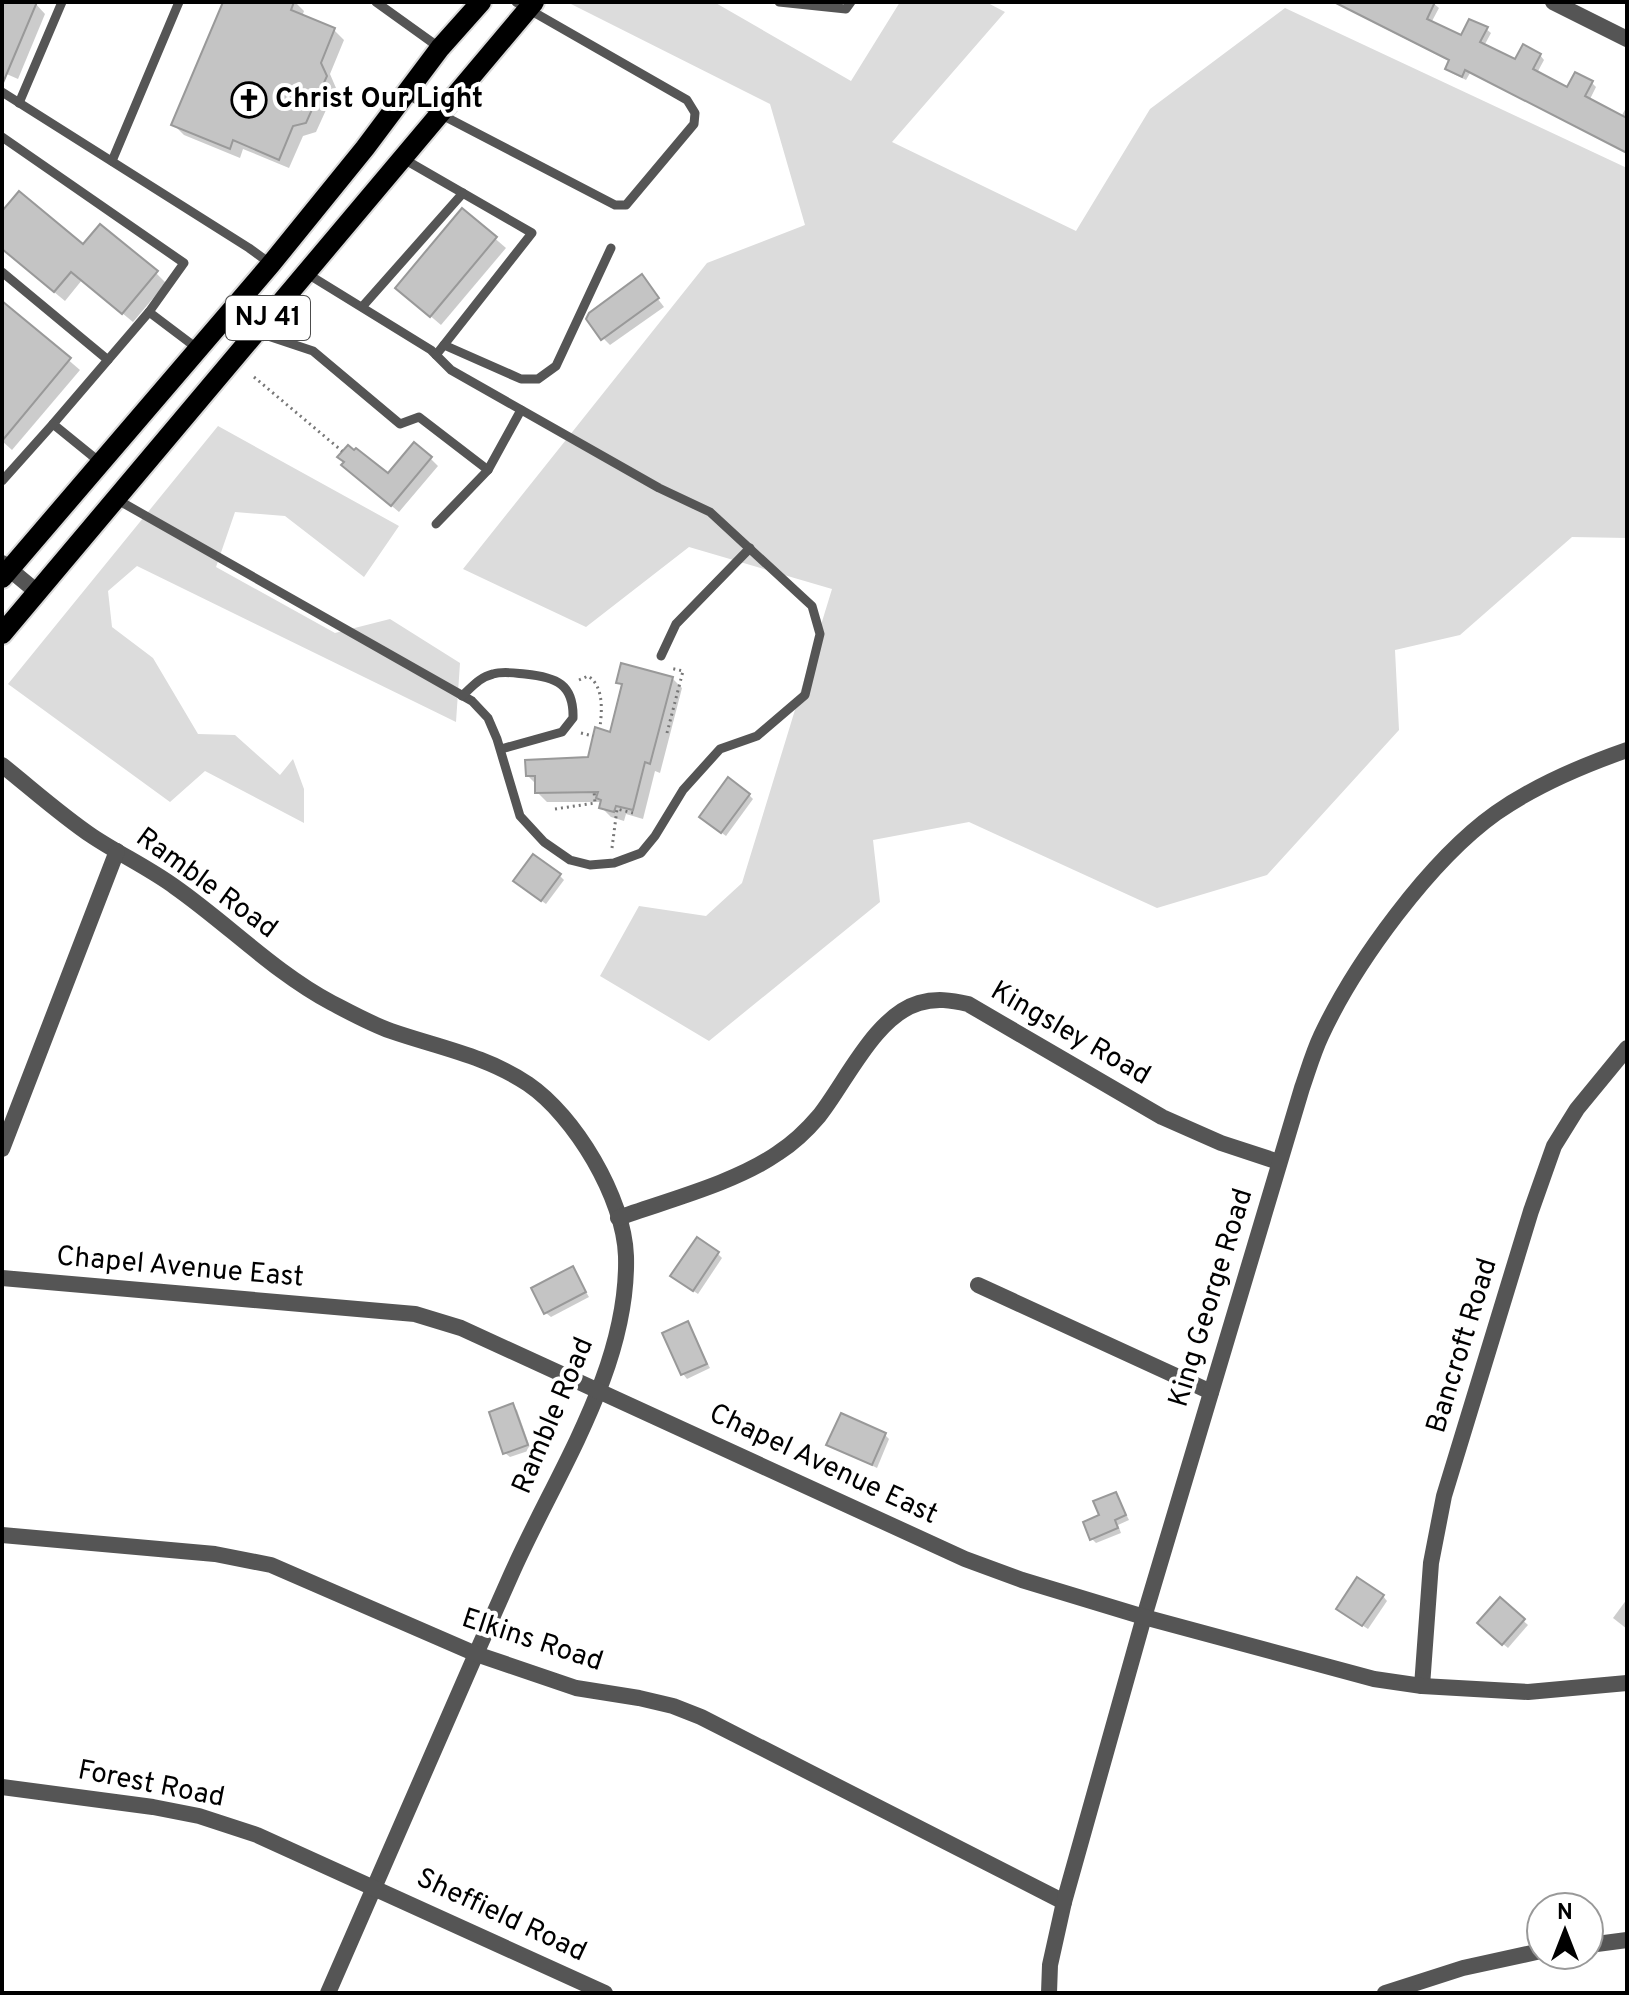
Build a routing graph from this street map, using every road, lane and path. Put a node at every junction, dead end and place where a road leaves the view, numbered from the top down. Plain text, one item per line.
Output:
1 (62, 2) edge
2 (179, 2) edge
3 (376, 2) edge
4 (481, 2) edge
5 (779, 2) edge
6 (851, 2) edge
7 (1553, 2) edge
8 (526, 5) edge
9 (1627, 39) edge
10 (440, 48) junction
11 (2, 92) edge
12 (406, 94) junction
13 (19, 103) junction
14 (440, 114) junction
15 (2, 137) edge
16 (402, 158) junction
17 (112, 161) junction
18 (463, 193) junction
19 (611, 248) dead end
20 (271, 264) junction
21 (2, 272) edge
22 (306, 273) junction
23 (362, 307) junction
24 (149, 312) junction
25 (256, 332) junction
26 (444, 345) junction
27 (198, 349) junction
28 (436, 355) junction
29 (108, 360) junction
30 (254, 377) dead end
31 (521, 410) junction
32 (53, 424) junction
33 (342, 451) dead end
34 (101, 463) junction
35 (488, 470) junction
36 (2, 481) edge
37 (116, 499) junction
38 (436, 524) dead end
39 (750, 548) junction
40 (4, 570) edge
41 (37, 592) junction
42 (2, 634) edge
43 (660, 660) joint
44 (579, 680) dead end
45 (462, 696) junction
46 (600, 727) dead end
47 (581, 733) dead end
48 (667, 733) dead end
49 (593, 736) dead end
50 (501, 749) junction
51 (1627, 750) edge
52 (2, 765) edge
53 (594, 791) dead end
54 (555, 809) dead end
55 (633, 813) dead end
56 (117, 851) junction
57 (610, 864) junction
58 (1627, 1048) edge
59 (2, 1149) edge
60 (1279, 1162) junction
61 (618, 1218) junction
62 (2, 1278) edge
63 (978, 1285) dead end
64 (599, 1392) junction
65 (1211, 1392) junction
66 (2, 1535) edge
67 (1144, 1617) junction
68 (476, 1654) junction
69 (1627, 1683) edge
70 (1422, 1686) junction
71 (2, 1787) edge
72 (374, 1887) junction
73 (1064, 1902) junction
74 (1627, 1940) edge
75 (1605, 1943) edge
76 (1525, 1954) edge
77 (328, 1993) edge
78 (605, 1993) edge
79 (1049, 1993) edge
80 (1385, 1993) edge

1 - 13 lane
2 - 17 lane
3 - 10 lane
4 - 10 main road, NJ 41
5 - 6 lane
7 - 9 street
8 - 14 main road, NJ 41
8 - 14 lane
10 - 12 main road, NJ 41
11 - 13 lane
12 - 14 lane
12 - 20 main road, NJ 41
13 - 17 lane
14 - 16 main road, NJ 41
15 - 24 lane
16 - 18 lane
16 - 22 main road, NJ 41
17 - 20 lane
18 - 23 lane
18 - 26 lane
19 - 26 lane
20 - 27 main road, NJ 41
21 - 29 lane
22 - 23 lane
22 - 25 main road, NJ 41
23 - 28 lane
24 - 27 lane
24 - 29 lane
25 - 35 lane
25 - 37 main road, NJ 41
26 - 28 lane
27 - 34 main road, NJ 41
28 - 31 lane
29 - 32 lane
30 - 33 path
31 - 35 lane
31 - 39 lane
32 - 34 lane
32 - 36 lane
34 - 40 main road, NJ 41
35 - 38 lane
37 - 41 main road, NJ 41
37 - 45 lane
39 - 43 lane
39 - 57 lane
40 - 41 street
41 - 42 main road, NJ 41
43 - 48 path
44 - 46 path
45 - 50 lane
45 - 50 lane
47 - 49 path
50 - 57 lane
51 - 60 street, King George Road
52 - 56 street, Ramble Road
53 - 54 path
55 - 57 path
56 - 59 street
56 - 61 street, Ramble Road
58 - 70 street, Bancroft Road
60 - 61 street, Kingsley Road
60 - 65 street, King George Road
61 - 64 street, Ramble Road
62 - 64 street, Chapel Avenue East
63 - 65 street
64 - 67 street, Chapel Avenue East
64 - 68 street, Ramble Road
65 - 67 street, King George Road
66 - 68 street, Elkins Road
67 - 70 street, Chapel Avenue East
67 - 73 street, King George Road
68 - 72 street, Ramble Road
68 - 73 street, Elkins Road
69 - 70 street, Chapel Avenue East
71 - 72 street, Forest Road
72 - 77 street, Ramble Road
72 - 78 street, Sheffield Road
73 - 79 street, King George Road
74 - 75 street
76 - 80 street

